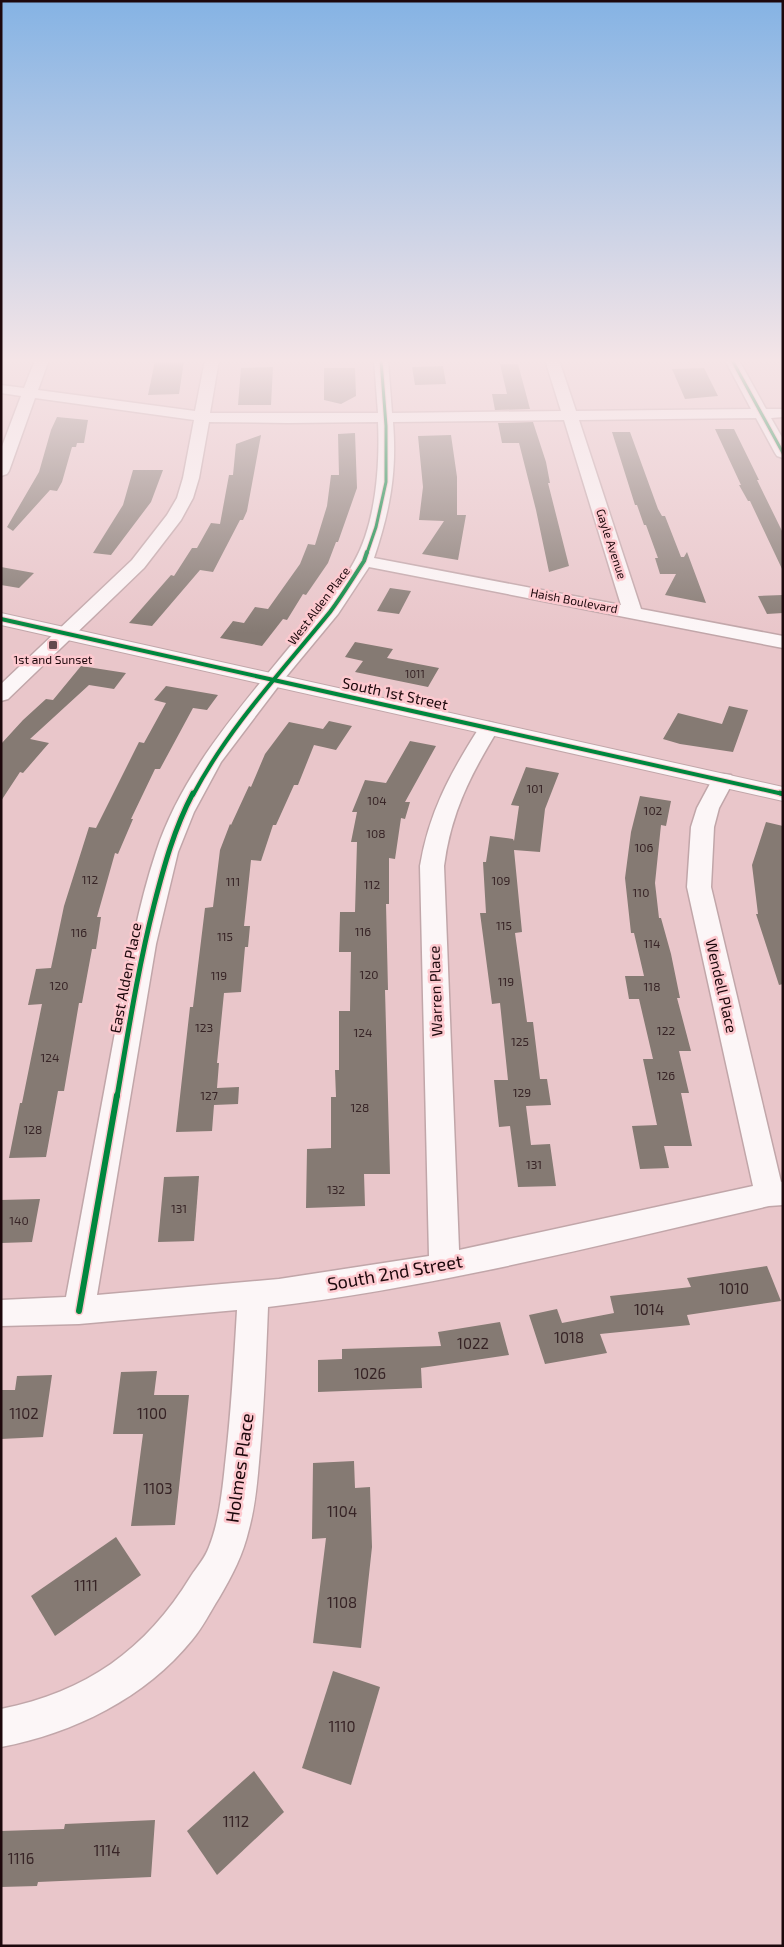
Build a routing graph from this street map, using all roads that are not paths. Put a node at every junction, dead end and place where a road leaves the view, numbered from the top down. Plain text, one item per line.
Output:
1 (9, 451) edge
2 (196, 451) edge
3 (386, 451) edge
4 (581, 451) edge
5 (1, 471) edge
6 (364, 561) junction
7 (633, 613) junction
8 (1, 619) edge
9 (65, 634) junction
10 (783, 642) edge
11 (273, 680) junction
12 (1, 695) edge
13 (489, 728) junction
14 (723, 780) junction
15 (783, 794) edge
16 (776, 1193) edge
17 (444, 1266) junction
18 (252, 1297) junction
19 (79, 1310) junction
20 (1, 1313) edge
21 (1, 1728) edge

1 - 5 street
2 - 9 street
3 - 6 street, West Alden Place
4 - 7 street, Gayle Avenue
6 - 7 street, Haish Boulevard
6 - 11 street, West Alden Place
7 - 10 street, Haish Boulevard
8 - 9 street, South 1st Street
9 - 11 street, South 1st Street
9 - 12 street
11 - 13 street, South 1st Street
11 - 19 street, East Alden Place
13 - 14 street, South 1st Street
13 - 17 street, Warren Place
14 - 15 street, South 1st Street
14 - 16 street, Wendell Place
16 - 17 street, South 2nd Street
17 - 18 street, South 2nd Street
18 - 19 street, South 2nd Street
18 - 21 street, Holmes Place
19 - 20 street, South 2nd Street

